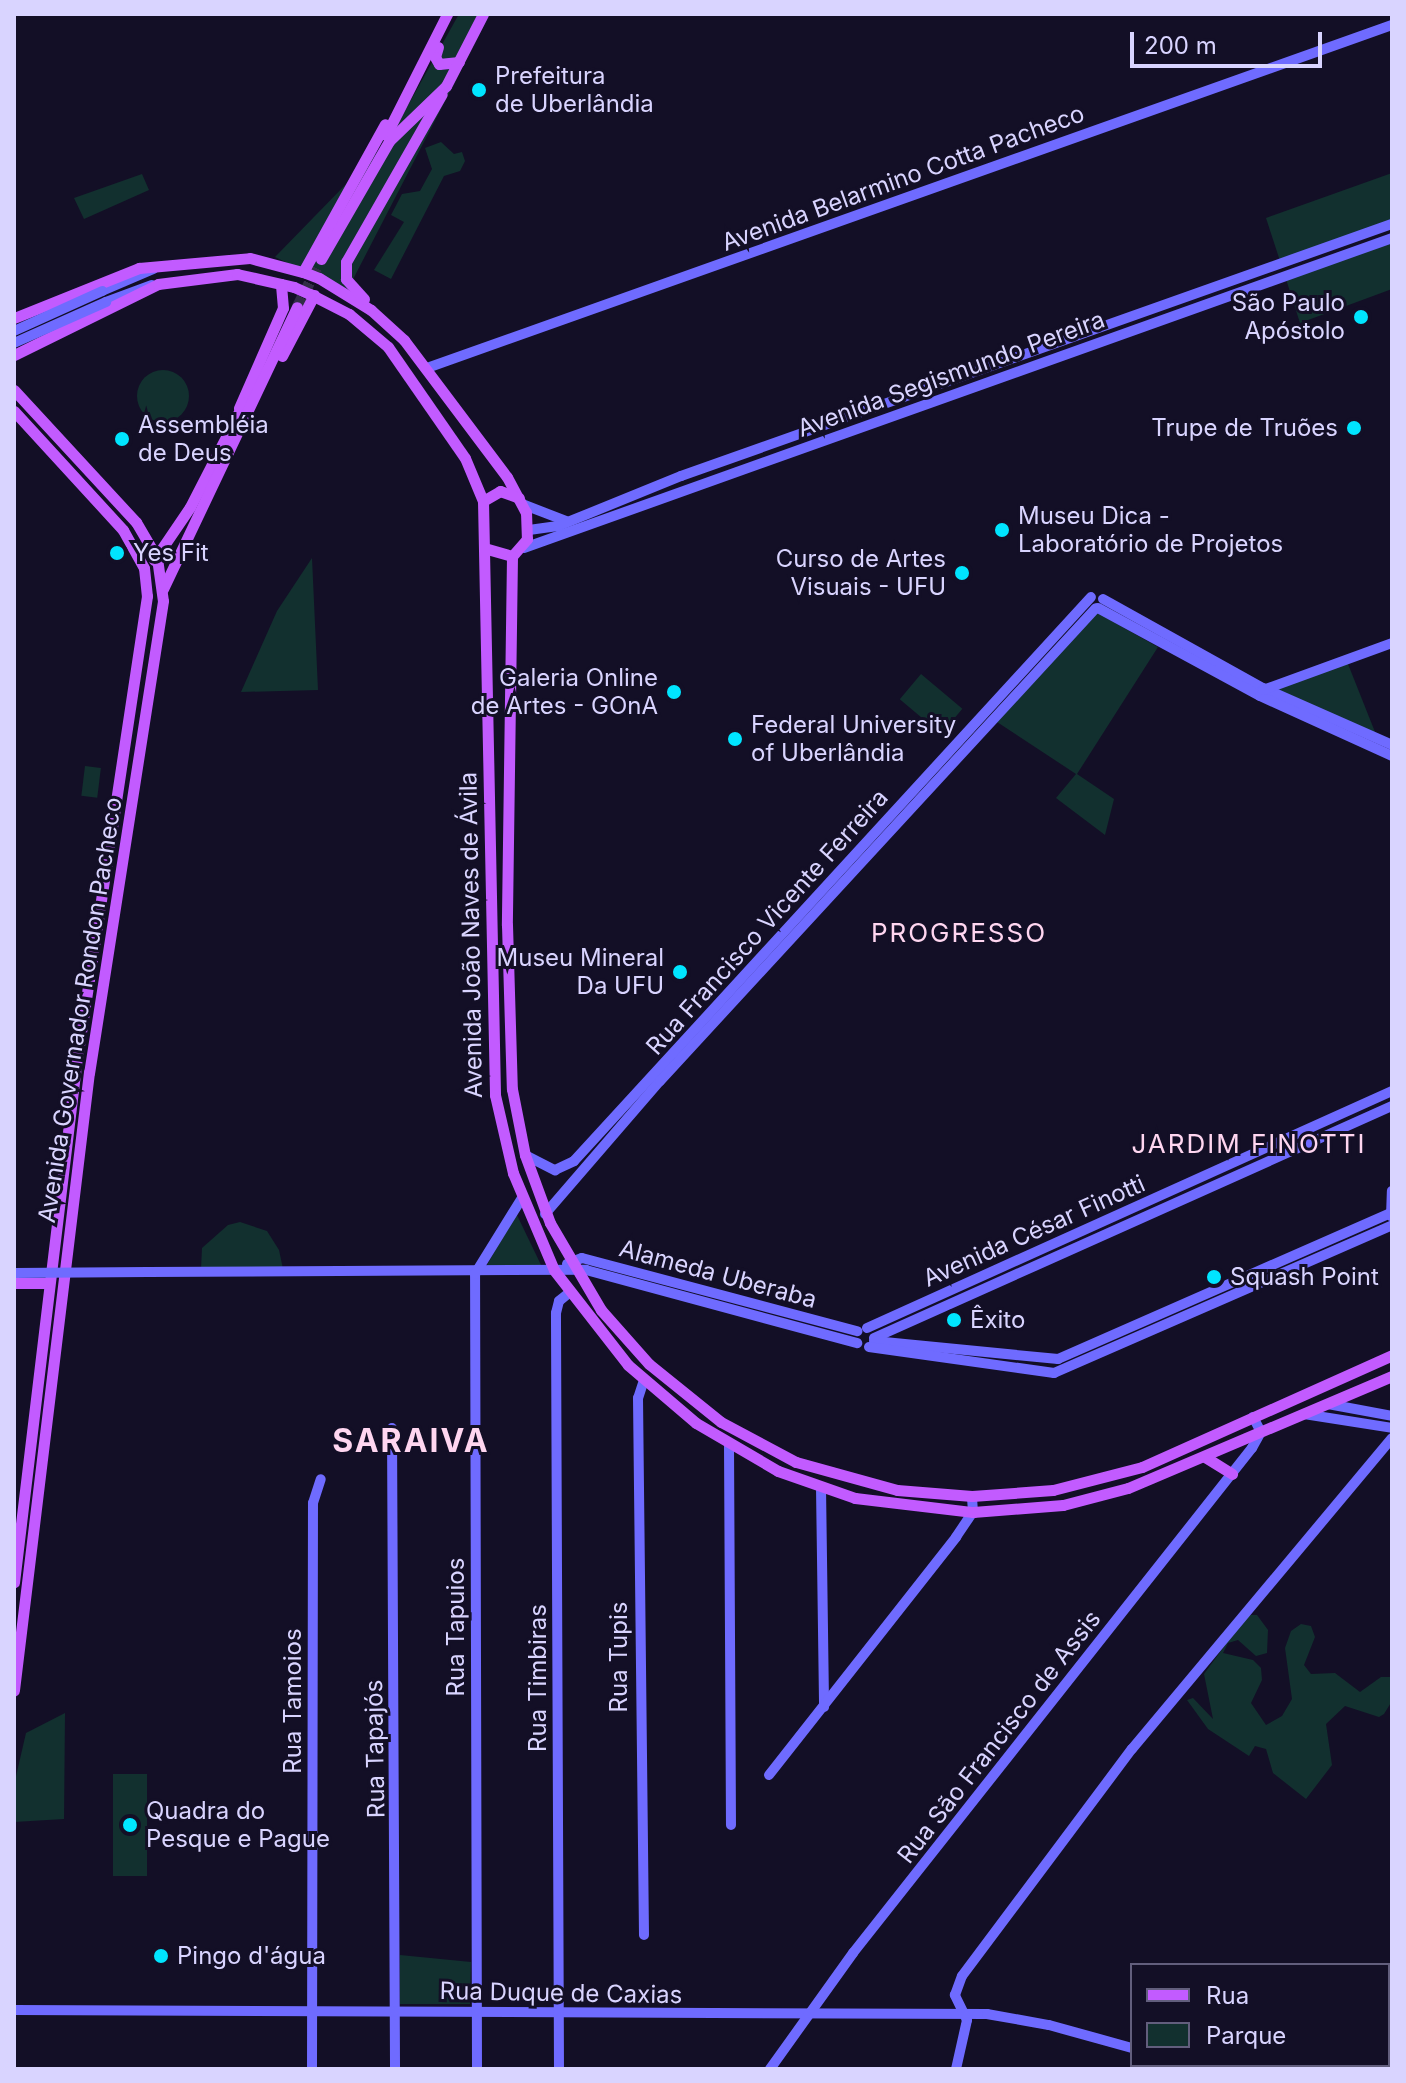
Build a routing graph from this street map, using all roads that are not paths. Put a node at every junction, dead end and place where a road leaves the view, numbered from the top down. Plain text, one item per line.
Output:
1 (447, 14) edge
2 (455, 14) edge
3 (483, 14) edge
4 (1392, 25) edge
5 (459, 62) junction
6 (424, 63) junction
7 (446, 86) junction
8 (1392, 224) edge
9 (1392, 238) edge
10 (155, 268) junction
11 (304, 272) junction
12 (158, 284) junction
13 (281, 284) junction
14 (312, 295) junction
15 (104, 296) junction
16 (295, 306) tunnel mouth
17 (371, 310) junction
18 (18, 317) edge
19 (14, 331) edge
20 (14, 343) edge
21 (36, 343) junction
22 (1035, 349) junction
23 (14, 355) edge
24 (1039, 363) junction
25 (427, 368) junction
26 (407, 372) junction
27 (14, 390) edge
28 (14, 411) edge
29 (235, 429) junction
30 (483, 501) junction
31 (521, 501) junction
32 (566, 521) junction
33 (529, 530) junction
34 (524, 548) junction
35 (488, 549) junction
36 (512, 556) junction
37 (157, 558) junction
38 (144, 568) junction
39 (163, 589) junction
40 (1097, 603) junction
41 (1392, 643) edge
42 (1262, 692) junction
43 (1392, 745) edge
44 (1392, 756) edge
45 (490, 909) junction
46 (508, 914) junction
47 (1392, 1091) edge
48 (1392, 1106) edge
49 (629, 1110) junction
50 (525, 1155) junction
51 (1392, 1191) edge
52 (522, 1198) junction
53 (545, 1214) junction
54 (1391, 1215) edge
55 (1392, 1225) edge
56 (572, 1266) junction
57 (555, 1272) junction
58 (14, 1273) edge
59 (475, 1274) junction
60 (14, 1283) edge
61 (49, 1283) junction
62 (569, 1293) junction
63 (868, 1337) junction
64 (1392, 1355) edge
65 (1392, 1376) edge
66 (644, 1380) junction
67 (1328, 1404) junction
68 (1304, 1414) junction
69 (1392, 1416) edge
70 (1253, 1417) junction
71 (392, 1428) dead end
72 (1392, 1428) edge
73 (1261, 1432) junction
74 (1392, 1438) edge
75 (729, 1445) junction
76 (1205, 1457) junction
77 (1232, 1474) junction
78 (321, 1479) dead end
79 (821, 1487) junction
80 (972, 1496) junction
81 (973, 1512) junction
82 (14, 1582) edge
83 (14, 1690) edge
84 (824, 1707) junction
85 (769, 1775) dead end
86 (731, 1825) dead end
87 (644, 1935) dead end
88 (14, 2010) edge
89 (395, 2010) junction
90 (312, 2011) junction
91 (477, 2014) junction
92 (559, 2014) junction
93 (807, 2014) junction
94 (967, 2016) junction
95 (1130, 2047) edge
96 (312, 2069) edge
97 (395, 2069) edge
98 (477, 2069) edge
99 (559, 2069) edge
100 (770, 2069) edge
101 (956, 2069) edge

1 - 6 main road
2 - 5 main road
3 - 5 main road
4 - 25 street, Avenida Belarmino Cotta Pacheco
5 - 7 main road
6 - 7 main road
6 - 11 main road
7 - 17 main road
8 - 22 street, Avenida Segismundo Pereira
9 - 24 street, Avenida Segismundo Pereira
10 - 11 main road
10 - 15 street
10 - 18 main road
11 - 17 main road, bridge
12 - 13 main road
12 - 15 street
12 - 21 main road
13 - 14 main road, bridge
13 - 29 main road
14 - 26 main road
14 - 29 main road
15 - 19 street, bridge
15 - 20 street, bridge
16 - 29 main road
17 - 25 main road
18 - 21 main road
21 - 23 main road
22 - 24 street
22 - 32 street, Avenida Segismundo Pereira
24 - 34 street, Avenida Segismundo Pereira
25 - 26 main road
25 - 31 main road
26 - 30 main road
27 - 37 main road, Avenida Governador Rondon Pacheco
28 - 38 main road
29 - 37 main road
29 - 39 main road
30 - 31 main road
30 - 35 main road
31 - 32 street
31 - 33 main road
32 - 33 street, Avenida Segismundo Pereira
33 - 34 main road
34 - 36 main road
35 - 36 main road
35 - 45 main road, Avenida João Naves de Ávila
36 - 46 main road, Avenida João Naves de Ávila
37 - 38 main road
37 - 39 main road, Avenida Governador Rondon Pacheco
38 - 61 main road, Avenida Governador Rondon Pacheco
39 - 83 main road, Avenida Governador Rondon Pacheco
40 - 42 street
40 - 49 street, Rua Francisco Vicente Ferreira
40 - 49 street, Rua Francisco Vicente Ferreira
41 - 42 street
42 - 43 street
42 - 44 street
45 - 46 main road
45 - 52 main road, Avenida João Naves de Ávila
46 - 50 main road, Avenida João Naves de Ávila
47 - 63 street, Avenida César Finotti
48 - 63 street, Avenida César Finotti
49 - 50 street, Rua Francisco Vicente Ferreira
49 - 53 street, Rua Francisco Vicente Ferreira
50 - 53 main road, Avenida João Naves de Ávila
51 - 54 street
52 - 57 main road, Avenida João Naves de Ávila
52 - 59 street
53 - 56 main road, Avenida João Naves de Ávila
54 - 63 street, Alameda Uberaba
55 - 63 street, Alameda Uberaba
56 - 57 street
56 - 63 street, Alameda Uberaba
56 - 63 street, Alameda Uberaba
56 - 80 main road, Avenida João Naves de Ávila
57 - 59 street
57 - 62 main road, Avenida João Naves de Ávila
58 - 59 street, bridge
59 - 91 street, Rua Tapuios
60 - 61 main road
61 - 82 main road, Avenida Governador Rondon Pacheco
62 - 66 main road, Avenida João Naves de Ávila
62 - 92 street, Rua Timbiras
64 - 70 main road, Avenida João Naves de Ávila
65 - 67 main road, Avenida João Naves de Ávila
66 - 75 main road, Avenida João Naves de Ávila
66 - 87 street, Rua Tupis
67 - 68 main road, Avenida João Naves de Ávila
67 - 69 street
68 - 72 street
68 - 73 main road, Avenida João Naves de Ávila
70 - 73 street
70 - 80 main road, Avenida João Naves de Ávila
71 - 89 street, Rua Tapajós
73 - 76 main road, Avenida João Naves de Ávila
73 - 77 street, Rua São Francisco de Assis
74 - 94 street
75 - 79 main road, Avenida João Naves de Ávila
75 - 86 street
76 - 77 main road
76 - 81 main road, Avenida João Naves de Ávila
77 - 93 street, Rua São Francisco de Assis
78 - 90 street, Rua Tamoios
79 - 81 main road, Avenida João Naves de Ávila
79 - 84 street
80 - 81 street
81 - 84 street
84 - 85 street
88 - 90 street, Rua Duque de Caxias
89 - 90 street, Rua Duque de Caxias
89 - 91 street, Rua Duque de Caxias
89 - 97 street, Rua Tapajós
90 - 96 street, Rua Tamoios
91 - 92 street, Rua Duque de Caxias
91 - 98 street, Rua Tapuios
92 - 93 street, Rua Duque de Caxias
92 - 99 street, Rua Timbiras
93 - 94 street, Rua Duque de Caxias
93 - 100 street, Rua São Francisco de Assis
94 - 95 street, Rua Duque de Caxias
94 - 101 street

